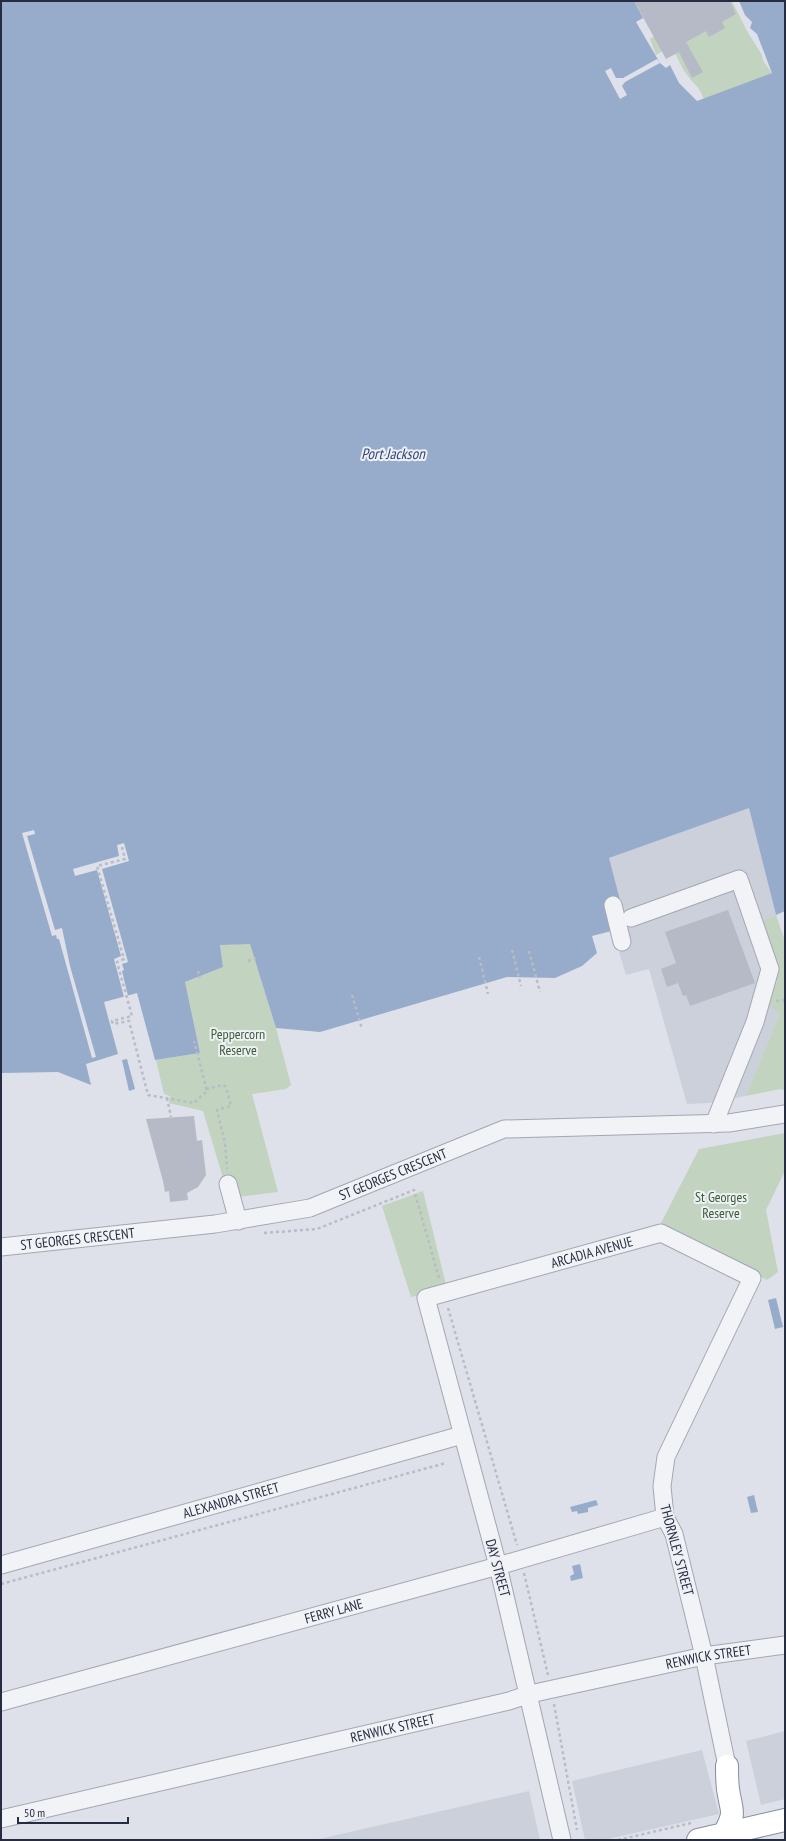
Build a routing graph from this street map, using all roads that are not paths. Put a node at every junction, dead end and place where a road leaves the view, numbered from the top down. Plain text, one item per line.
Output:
1 (613, 905) dead end
2 (631, 918) dead end
3 (622, 942) dead end
4 (785, 1114) edge
5 (714, 1124) junction
6 (228, 1184) road end
7 (238, 1221) junction
8 (1, 1247) edge
9 (752, 1278) joint
10 (426, 1298) joint
11 (462, 1435) junction
12 (665, 1517) junction
13 (1, 1564) edge
14 (498, 1566) junction
15 (785, 1644) edge
16 (704, 1656) junction
17 (530, 1694) junction
18 (1, 1702) edge
19 (727, 1766) joint
20 (1, 1818) edge
21 (785, 1820) edge
22 (695, 1831) edge
23 (724, 1834) junction
24 (562, 1840) edge

1 - 3 street
2 - 5 street
4 - 5 street, ST GEORGES CRESCENT
5 - 7 street, ST GEORGES CRESCENT
6 - 7 street
7 - 8 street, ST GEORGES CRESCENT
9 - 10 street, ARCADIA AVENUE
9 - 12 street, THORNLEY STREET
10 - 11 street, DAY STREET
11 - 13 street, ALEXANDRA STREET
11 - 14 street, DAY STREET
12 - 14 street, FERRY LANE
12 - 16 street, THORNLEY STREET
14 - 17 street, DAY STREET
14 - 18 street, FERRY LANE
15 - 16 street, RENWICK STREET
16 - 17 street, RENWICK STREET
16 - 19 street, THORNLEY STREET
17 - 20 street, RENWICK STREET
17 - 24 street, DAY STREET
19 - 23 highway
21 - 23 highway
22 - 23 highway

